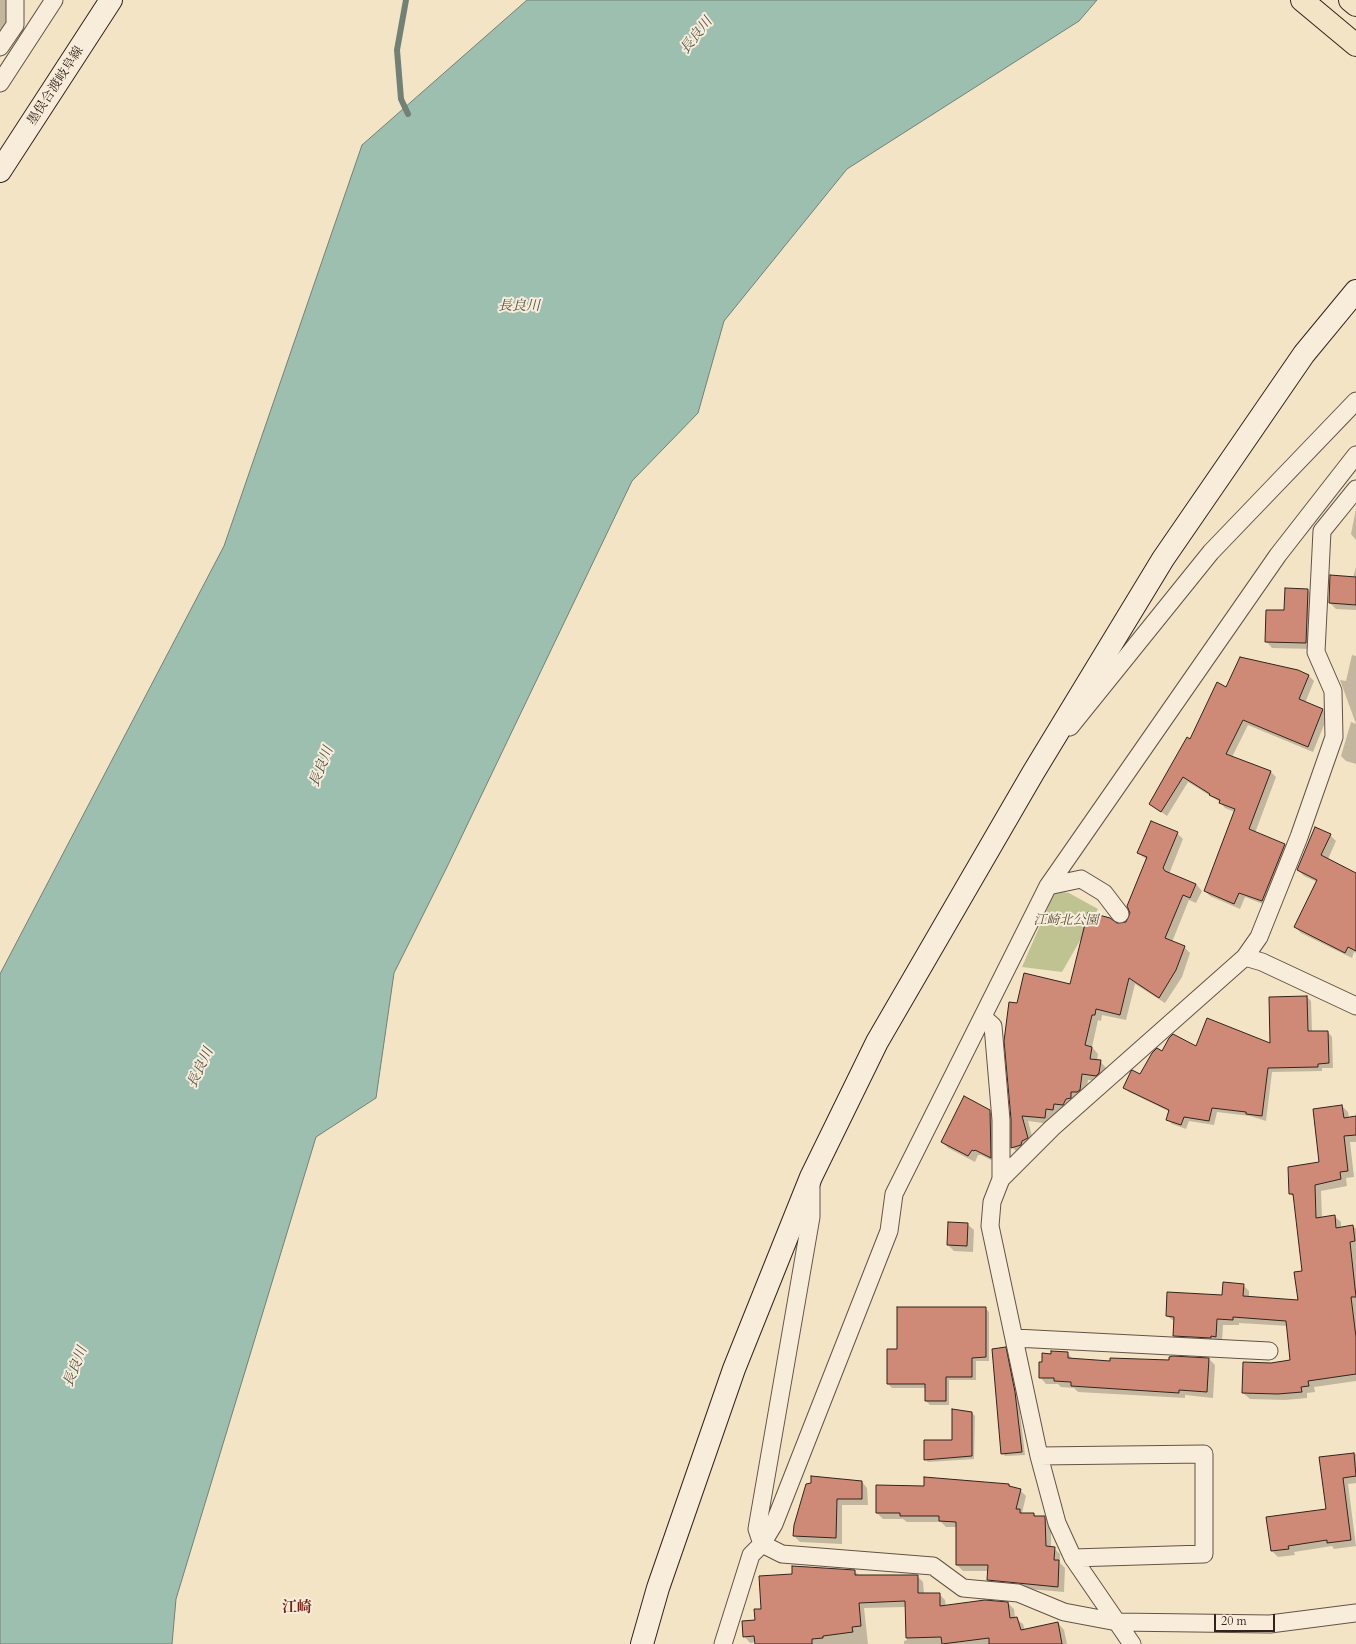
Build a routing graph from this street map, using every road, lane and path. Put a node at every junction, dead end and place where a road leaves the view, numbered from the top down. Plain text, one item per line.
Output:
1 (15, 0) edge
2 (54, 0) edge
3 (111, 0) edge
4 (1302, 0) edge
5 (1350, 0) edge
6 (1356, 5) edge
7 (1356, 45) edge
8 (0, 47) edge
9 (0, 83) edge
10 (0, 171) edge
11 (1356, 291) edge
12 (1356, 402) edge
13 (1356, 455) edge
14 (1356, 489) edge
15 (1033, 773) junction
16 (1048, 886) junction
17 (1120, 914) dead end
18 (1245, 957) junction
19 (1356, 1006) edge
20 (983, 1017) junction
21 (811, 1177) junction
22 (1001, 1179) junction
23 (1015, 1338) junction
24 (1269, 1352) dead end
25 (1039, 1456) junction
26 (762, 1544) junction
27 (1073, 1558) junction
28 (1356, 1613) edge
29 (1117, 1622) junction
30 (642, 1644) edge
31 (723, 1644) edge
32 (1132, 1644) edge

1 - 8 street
2 - 9 street
3 - 10 street, 墨俣合渡岐阜線
4 - 7 main road
5 - 6 main road
11 - 15 street
12 - 15 street
13 - 16 street
14 - 18 street
15 - 21 street
16 - 17 street
16 - 20 street
18 - 19 street
18 - 22 street
20 - 22 street
20 - 26 street
21 - 26 street
21 - 30 street
22 - 23 street
23 - 24 street
23 - 25 street
25 - 27 street
25 - 27 street
26 - 29 street
26 - 31 street
27 - 29 street
28 - 29 street
29 - 32 street

